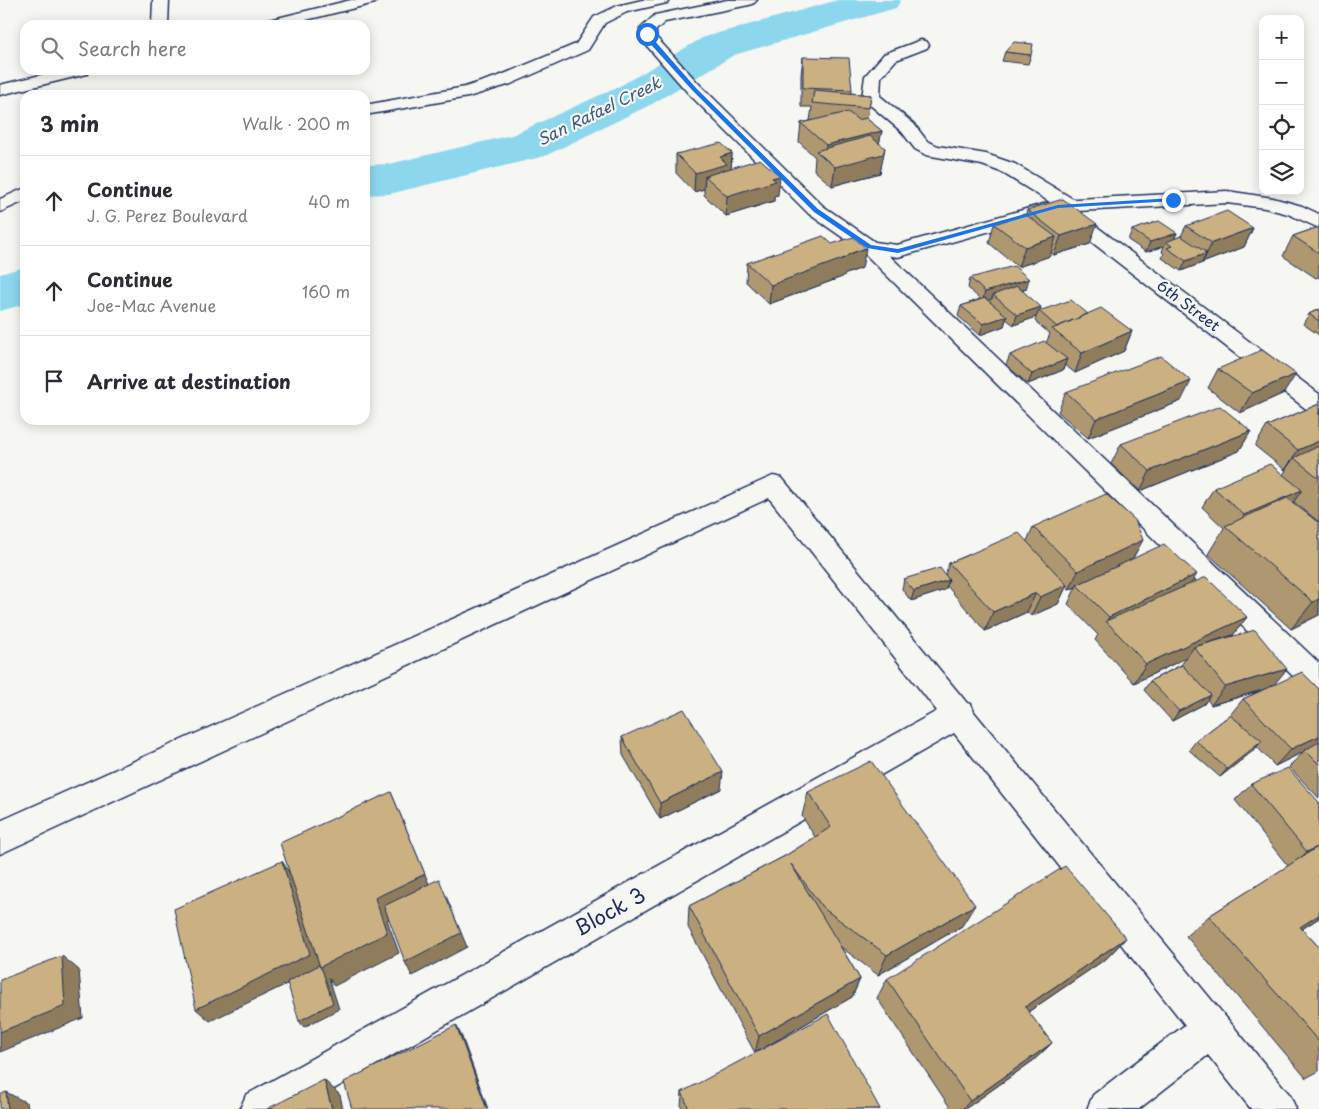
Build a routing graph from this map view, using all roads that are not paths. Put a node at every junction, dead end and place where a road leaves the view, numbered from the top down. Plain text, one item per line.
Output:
1 (161, 0) edge
2 (370, 0) edge
3 (662, 0) edge
4 (749, 0) edge
5 (160, 20) edge
6 (287, 20) edge
7 (921, 45) dead end
8 (61, 75) edge
9 (0, 90) edge
10 (370, 109) edge
11 (20, 196) edge
12 (0, 206) edge
13 (1064, 206) junction
14 (1319, 222) edge
15 (869, 247) junction
16 (1319, 406) edge
17 (1319, 682) edge
18 (960, 714) junction
19 (0, 838) edge
20 (1211, 1029) junction
21 (260, 1109) edge
22 (1108, 1109) edge
23 (1276, 1109) edge

1 - 5 street
2 - 6 street
3 - 10 street
4 - 15 street
7 - 13 street, 6th Street
8 - 9 street
11 - 12 street
13 - 14 street
13 - 15 street
13 - 16 street, 6th Street
15 - 17 street
18 - 19 street
18 - 20 street
18 - 21 street, Block 3
20 - 22 street
20 - 23 street

